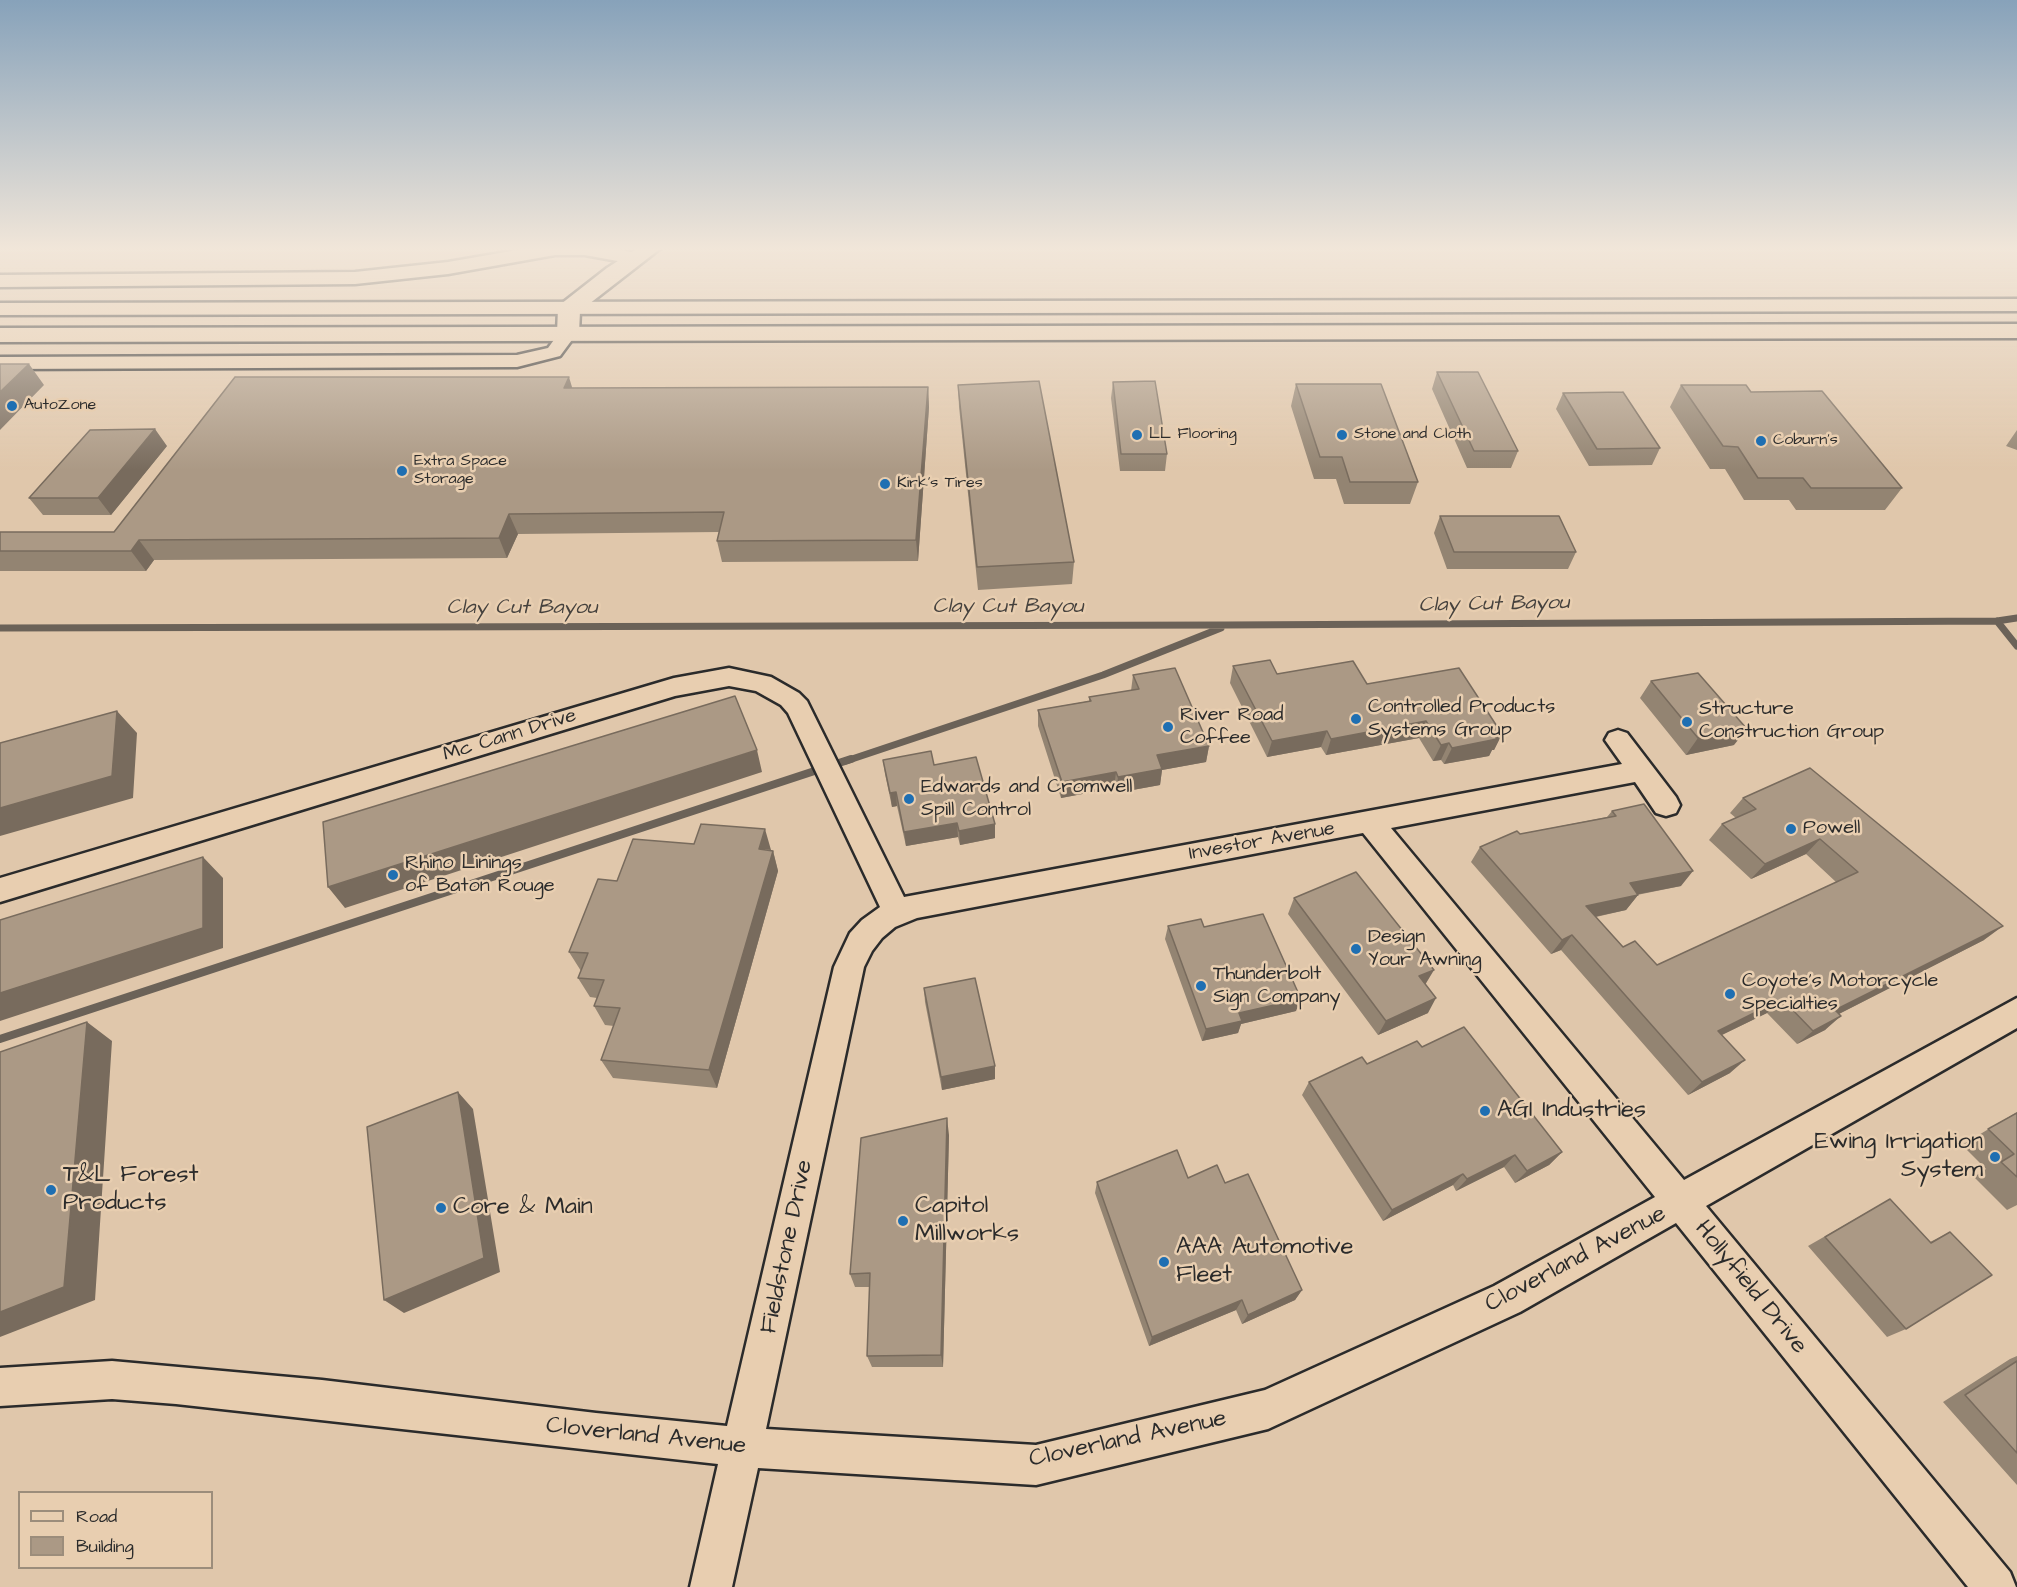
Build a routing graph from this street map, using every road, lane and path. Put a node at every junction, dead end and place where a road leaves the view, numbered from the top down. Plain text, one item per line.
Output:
1 (568, 322) edge
2 (943, 322) edge
3 (1344, 322) edge
4 (1690, 322) edge
5 (2012, 331) edge
6 (1346, 332) junction
7 (1697, 332) junction
8 (568, 333) junction
9 (940, 333) junction
10 (5, 337) edge
11 (0, 363) edge
12 (1618, 740) dead end
13 (1641, 771) junction
14 (1666, 804) dead end
15 (1370, 822) junction
16 (0, 890) edge
17 (891, 915) junction
18 (2017, 1012) edge
19 (1680, 1203) junction
20 (0, 1387) edge
21 (744, 1447) junction
22 (711, 1587) edge
23 (1995, 1587) edge

1 - 8 main road
2 - 9 main road
3 - 6 main road
4 - 7 main road
5 - 7 main road
6 - 7 main road
6 - 9 main road
8 - 9 main road
8 - 10 main road
8 - 11 street
12 - 13 street
13 - 14 street
13 - 15 street, Investor Avenue
15 - 17 street, Investor Avenue
15 - 19 street, Hollyfield Drive
16 - 17 street, Mc Cann Drive
17 - 21 street, Fieldstone Drive
18 - 19 street, Cloverland Avenue
19 - 21 street, Cloverland Avenue
19 - 23 street, Hollyfield Drive
20 - 21 street, Cloverland Avenue
21 - 22 street, Fieldstone Drive

